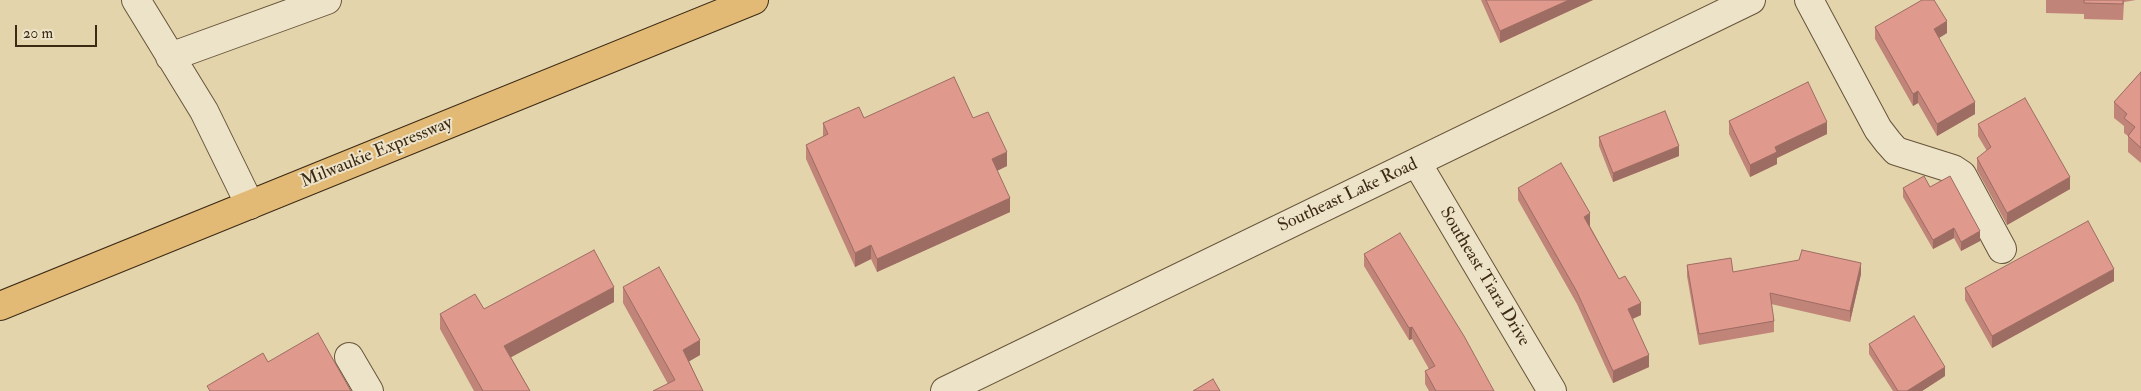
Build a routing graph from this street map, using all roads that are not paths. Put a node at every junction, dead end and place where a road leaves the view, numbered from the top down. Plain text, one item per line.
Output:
1 (136, 0) edge
2 (327, 0) edge
3 (754, 0) edge
4 (1751, 0) edge
5 (1809, 0) edge
6 (170, 57) junction
7 (1416, 163) junction
8 (250, 205) junction
9 (2002, 248) dead end
10 (0, 306) edge
11 (349, 357) dead end
12 (369, 391) edge
13 (945, 391) edge
14 (1552, 391) edge

1 - 6 street
2 - 6 street
3 - 8 highway, Milwaukie Expressway
4 - 7 street, Southeast Lake Road
5 - 9 street
6 - 8 street
7 - 13 street, Southeast Lake Road
7 - 14 street, Southeast Tiara Drive
8 - 10 highway, Milwaukie Expressway
11 - 12 street

